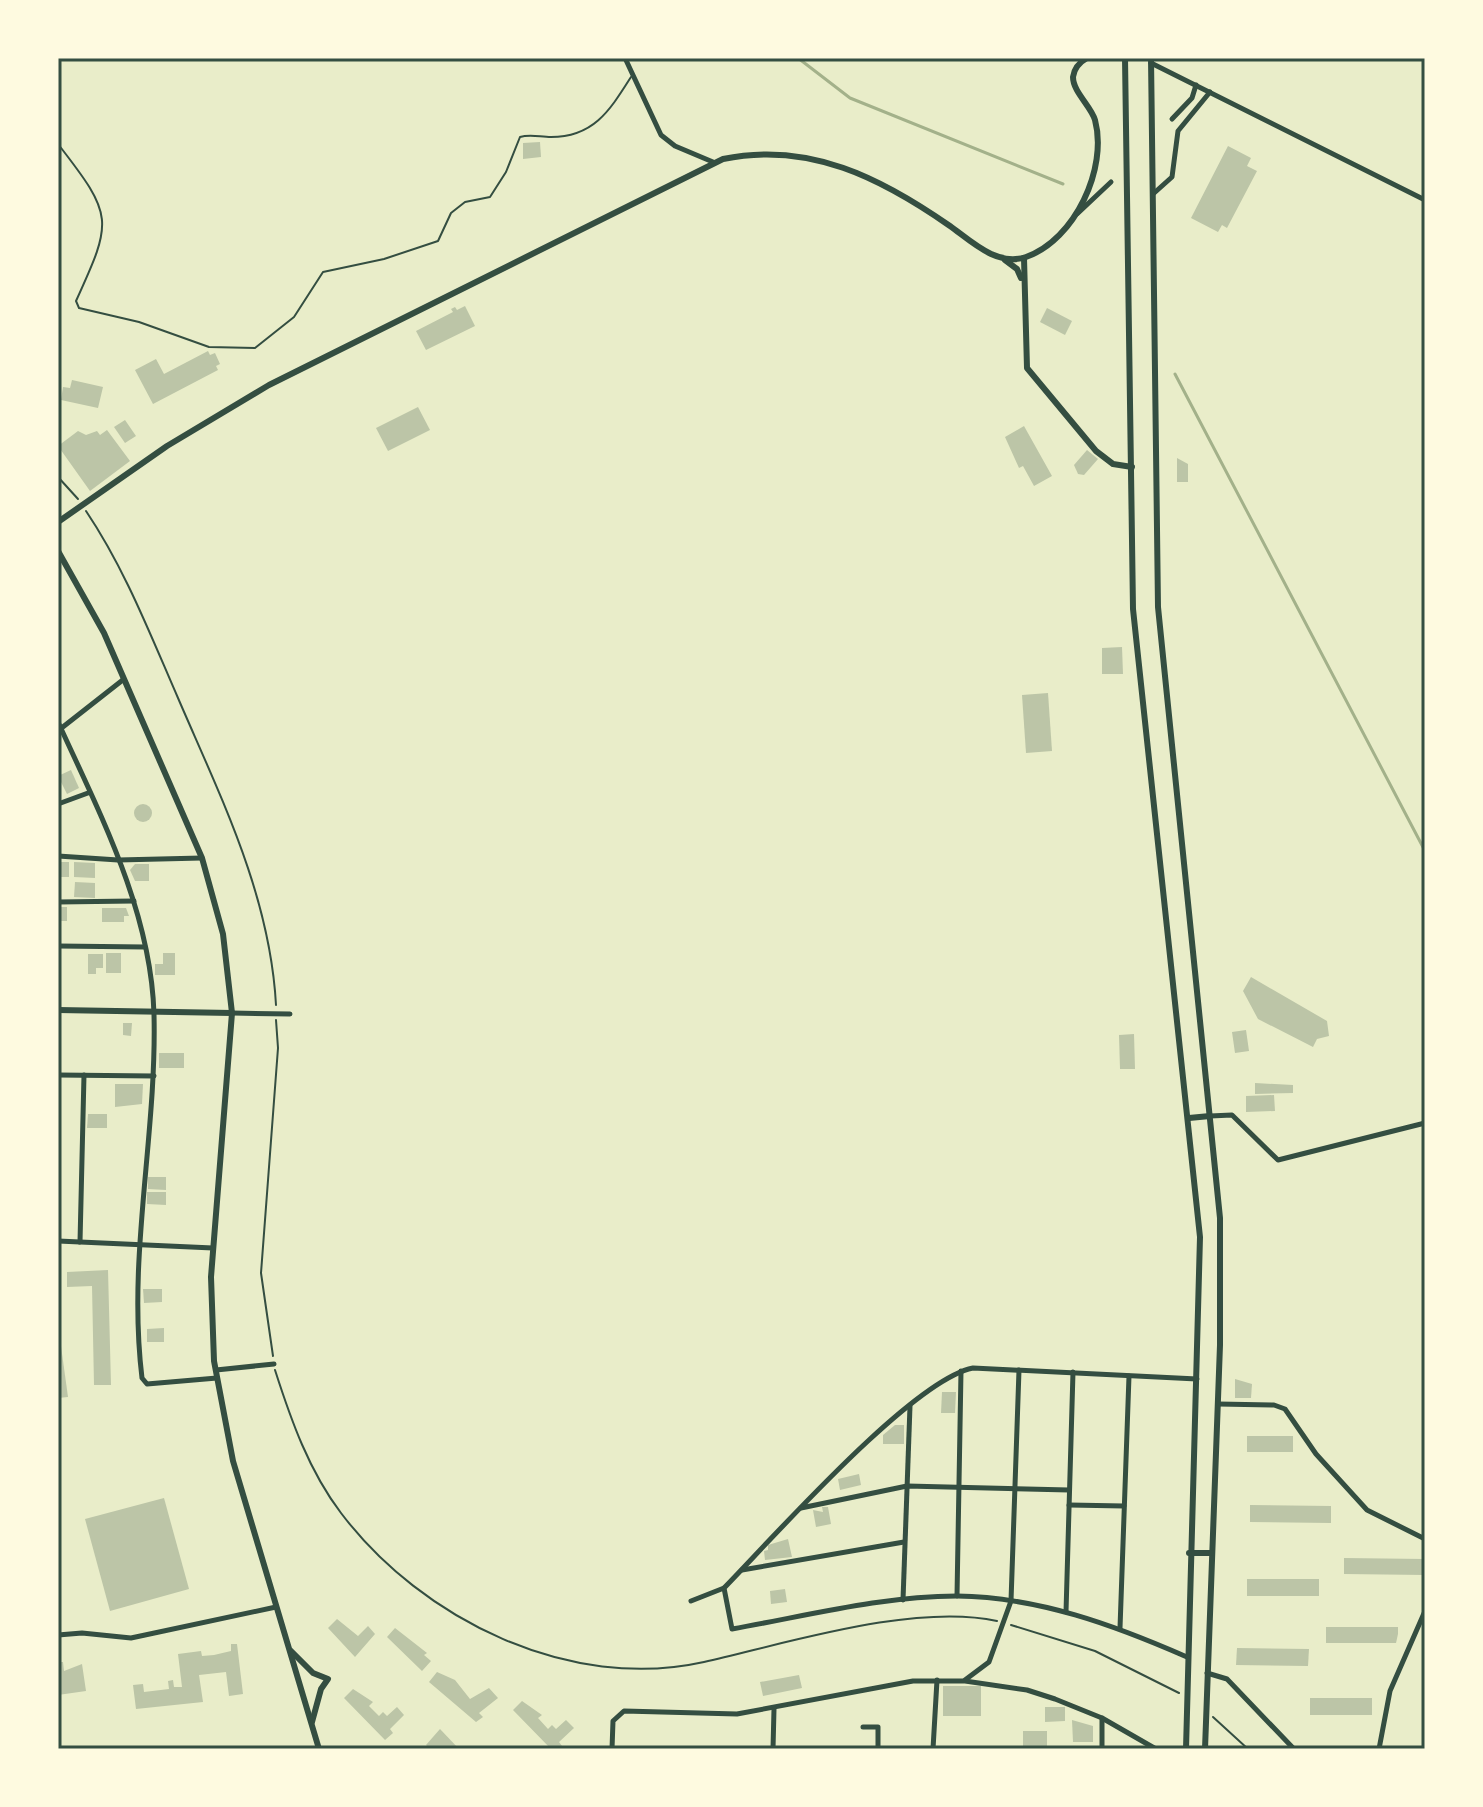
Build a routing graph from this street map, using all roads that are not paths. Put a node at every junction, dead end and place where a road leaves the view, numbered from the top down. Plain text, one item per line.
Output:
1 (625, 58) edge
2 (1087, 58) edge
3 (1125, 58) edge
4 (1151, 60) edge
5 (632, 76) junction
6 (1196, 85) junction
7 (1210, 92) junction
8 (1172, 119) dead end
9 (58, 144) edge
10 (713, 162) junction
11 (1111, 182) dead end
12 (1153, 195) junction
13 (1425, 200) edge
14 (1072, 217) junction
15 (1002, 258) junction
16 (1024, 258) junction
17 (1022, 285) junction
18 (1154, 345) junction
19 (1163, 345) dead end
20 (1132, 467) junction
21 (58, 522) edge
22 (58, 551) edge
23 (124, 679) junction
24 (59, 727) edge
25 (88, 793) junction
26 (58, 804) edge
27 (58, 856) edge
28 (202, 858) junction
29 (118, 860) junction
30 (134, 901) junction
31 (58, 902) edge
32 (58, 946) edge
33 (145, 947) junction
34 (58, 1010) edge
35 (154, 1012) junction
36 (232, 1013) junction
37 (290, 1014) dead end
38 (58, 1075) edge
39 (84, 1075) junction
40 (154, 1076) junction
41 (1210, 1116) junction
42 (1189, 1118) junction
43 (1425, 1123) edge
44 (58, 1241) edge
45 (80, 1242) junction
46 (138, 1243) junction
47 (213, 1248) junction
48 (274, 1364) road end
49 (1019, 1370) junction
50 (961, 1371) junction
51 (1073, 1372) junction
52 (216, 1374) junction
53 (1129, 1376) junction
54 (1197, 1379) junction
55 (1218, 1404) junction
56 (910, 1405) junction
57 (960, 1485) junction
58 (907, 1486) junction
59 (1015, 1488) junction
60 (1069, 1490) junction
61 (1069, 1505) junction
62 (1124, 1506) junction
63 (800, 1508) junction
64 (1425, 1539) edge
65 (904, 1542) junction
66 (1189, 1553) junction
67 (1211, 1553) junction
68 (741, 1571) junction
69 (724, 1588) junction
70 (957, 1596) junction
71 (903, 1600) junction
72 (691, 1601) dead end
73 (1011, 1601) junction
74 (276, 1607) junction
75 (1425, 1611) edge
76 (1066, 1612) junction
77 (1120, 1628) junction
78 (58, 1635) edge
79 (289, 1650) junction
80 (1187, 1657) junction
81 (1207, 1673) junction
82 (937, 1680) junction
83 (965, 1681) junction
84 (774, 1709) junction
85 (1102, 1718) junction
86 (312, 1725) junction
87 (863, 1727) dead end
88 (319, 1749) edge
89 (612, 1749) edge
90 (773, 1749) edge
91 (878, 1749) edge
92 (933, 1749) edge
93 (1102, 1749) edge
94 (1156, 1749) edge
95 (1186, 1749) edge
96 (1205, 1749) edge
97 (1294, 1749) edge
98 (1379, 1749) edge

1 - 5 street
2 - 14 street
3 - 20 street
4 - 6 street
4 - 12 street
5 - 9 lane
5 - 10 street
6 - 7 street
6 - 8 street
7 - 12 street
7 - 13 street
10 - 15 street
10 - 21 street
11 - 14 street
12 - 18 street
14 - 16 street
15 - 16 street
15 - 17 street
16 - 17 street
17 - 20 street
18 - 19 street
18 - 41 street
20 - 42 street
22 - 23 street
23 - 24 street
23 - 28 street
24 - 25 street
25 - 26 street
25 - 29 street
27 - 29 street
28 - 29 street
28 - 36 street
29 - 30 street
30 - 31 street
30 - 33 street
32 - 33 street
33 - 35 street
34 - 35 street
35 - 36 street
35 - 40 street
36 - 37 street
36 - 47 street
38 - 39 street
39 - 40 street
39 - 45 street
40 - 46 street
41 - 42 street
41 - 43 street
41 - 55 street
42 - 54 street
44 - 45 street
45 - 46 street
46 - 47 street
46 - 52 street
47 - 52 street
48 - 52 street
49 - 50 street
49 - 51 street
49 - 59 street
50 - 56 street
50 - 57 street
51 - 53 street
51 - 60 street
52 - 74 street
53 - 54 street
53 - 62 street
54 - 66 street
55 - 64 street
55 - 67 street
56 - 58 street
56 - 63 street
57 - 58 street
57 - 59 street
57 - 70 street
58 - 63 street
58 - 65 street
59 - 60 street
59 - 73 street
60 - 61 street
61 - 62 street
61 - 76 street
62 - 77 street
63 - 68 street
65 - 68 street
65 - 71 street
66 - 67 street
66 - 80 street
67 - 81 street
68 - 69 street
69 - 71 street
69 - 72 street
70 - 71 street
70 - 73 street
73 - 76 street
73 - 83 street
74 - 78 street
74 - 79 street
75 - 98 street
76 - 77 street
77 - 80 street
79 - 86 street
79 - 86 street
80 - 95 street
81 - 96 street
81 - 97 street
82 - 83 street
82 - 84 street
82 - 92 street
83 - 85 street
84 - 89 street
84 - 90 street
85 - 93 street
85 - 94 street
86 - 88 street
87 - 91 street

